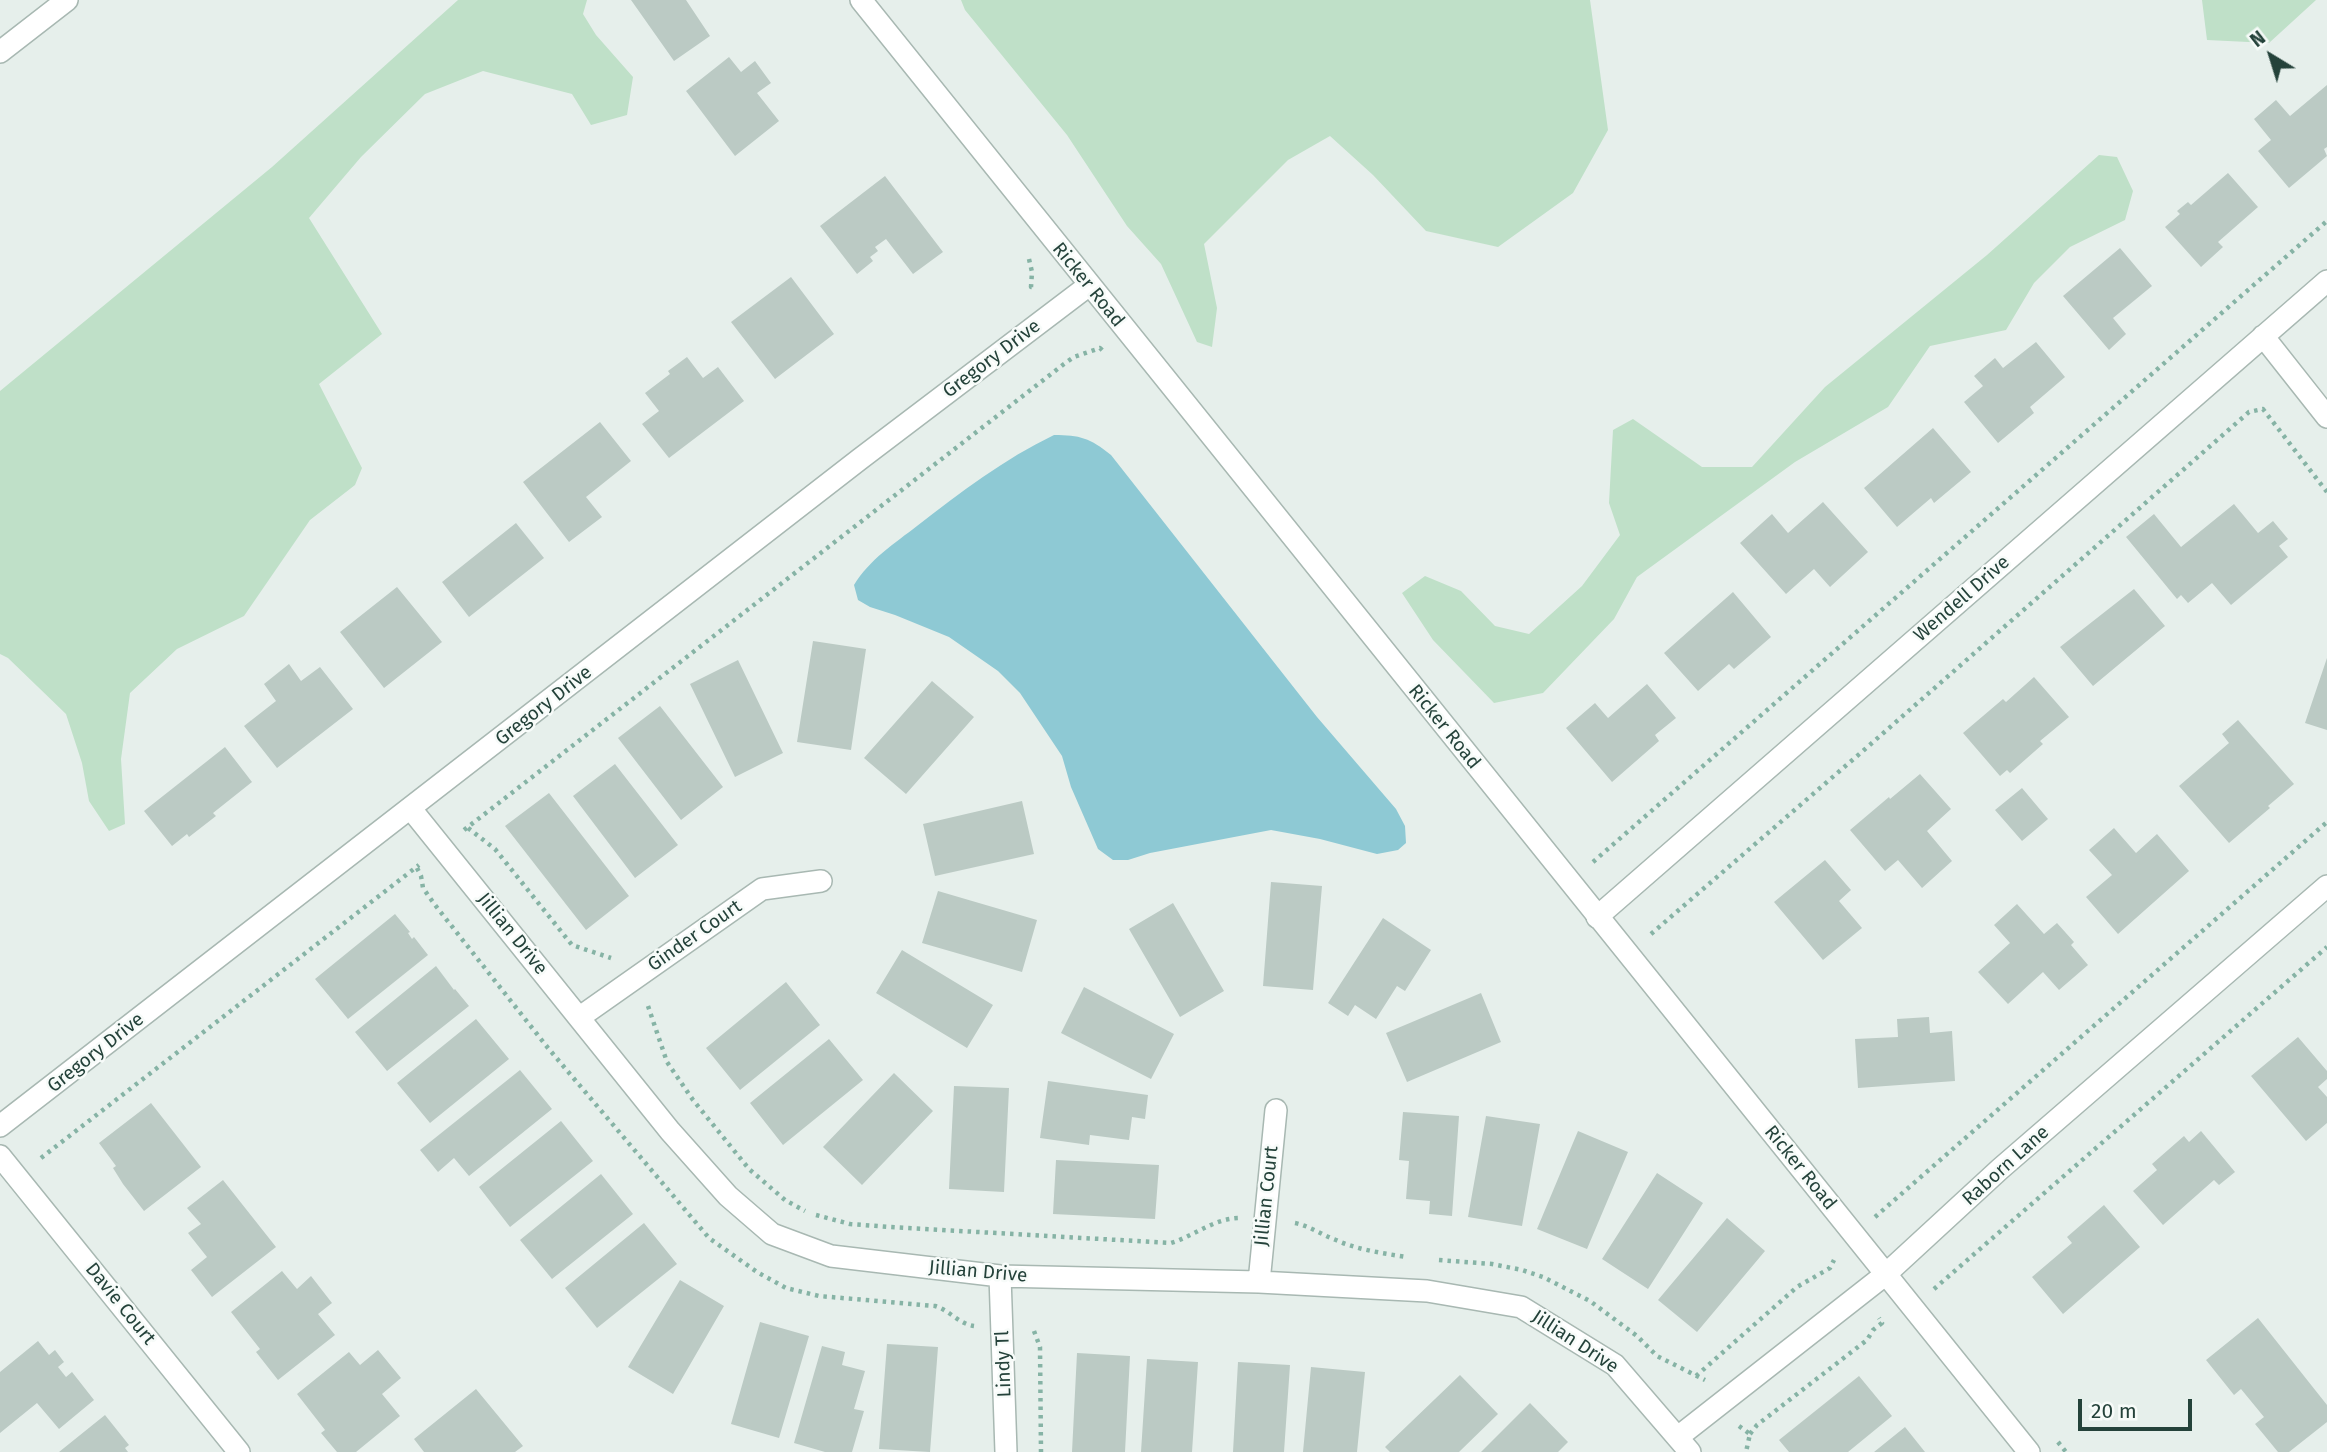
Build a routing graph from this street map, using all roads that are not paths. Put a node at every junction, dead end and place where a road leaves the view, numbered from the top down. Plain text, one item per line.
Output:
1 (67, 0) edge
2 (860, 0) edge
3 (0, 52) edge
4 (2327, 281) edge
5 (1088, 286) junction
6 (2263, 336) junction
7 (2327, 417) edge
8 (411, 809) junction
9 (821, 881) dead end
10 (2327, 886) edge
11 (1597, 917) junction
12 (580, 1017) junction
13 (1276, 1110) dead end
14 (0, 1126) edge
15 (0, 1156) edge
16 (1886, 1274) junction
17 (1000, 1276) junction
18 (1259, 1282) junction
19 (1684, 1444) edge
20 (239, 1452) edge
21 (1006, 1452) edge
22 (2029, 1452) edge

1 - 3 street
2 - 5 street, Ricker Road
4 - 6 street, Wendell Drive
5 - 8 street, Gregory Drive
5 - 11 street, Ricker Road
6 - 7 street
6 - 11 street, Wendell Drive
8 - 12 street, Jillian Drive
8 - 14 street, Gregory Drive
9 - 12 street, Ginder Court
10 - 16 street, Raborn Lane
11 - 16 street, Ricker Road
12 - 17 street, Jillian Drive
13 - 18 street, Jillian Court
15 - 20 street, Davie Court
16 - 19 street, Raborn Lane
16 - 22 street, Ricker Road
17 - 18 street, Jillian Drive
17 - 21 street, Lindy Tl
18 - 19 street, Jillian Drive

